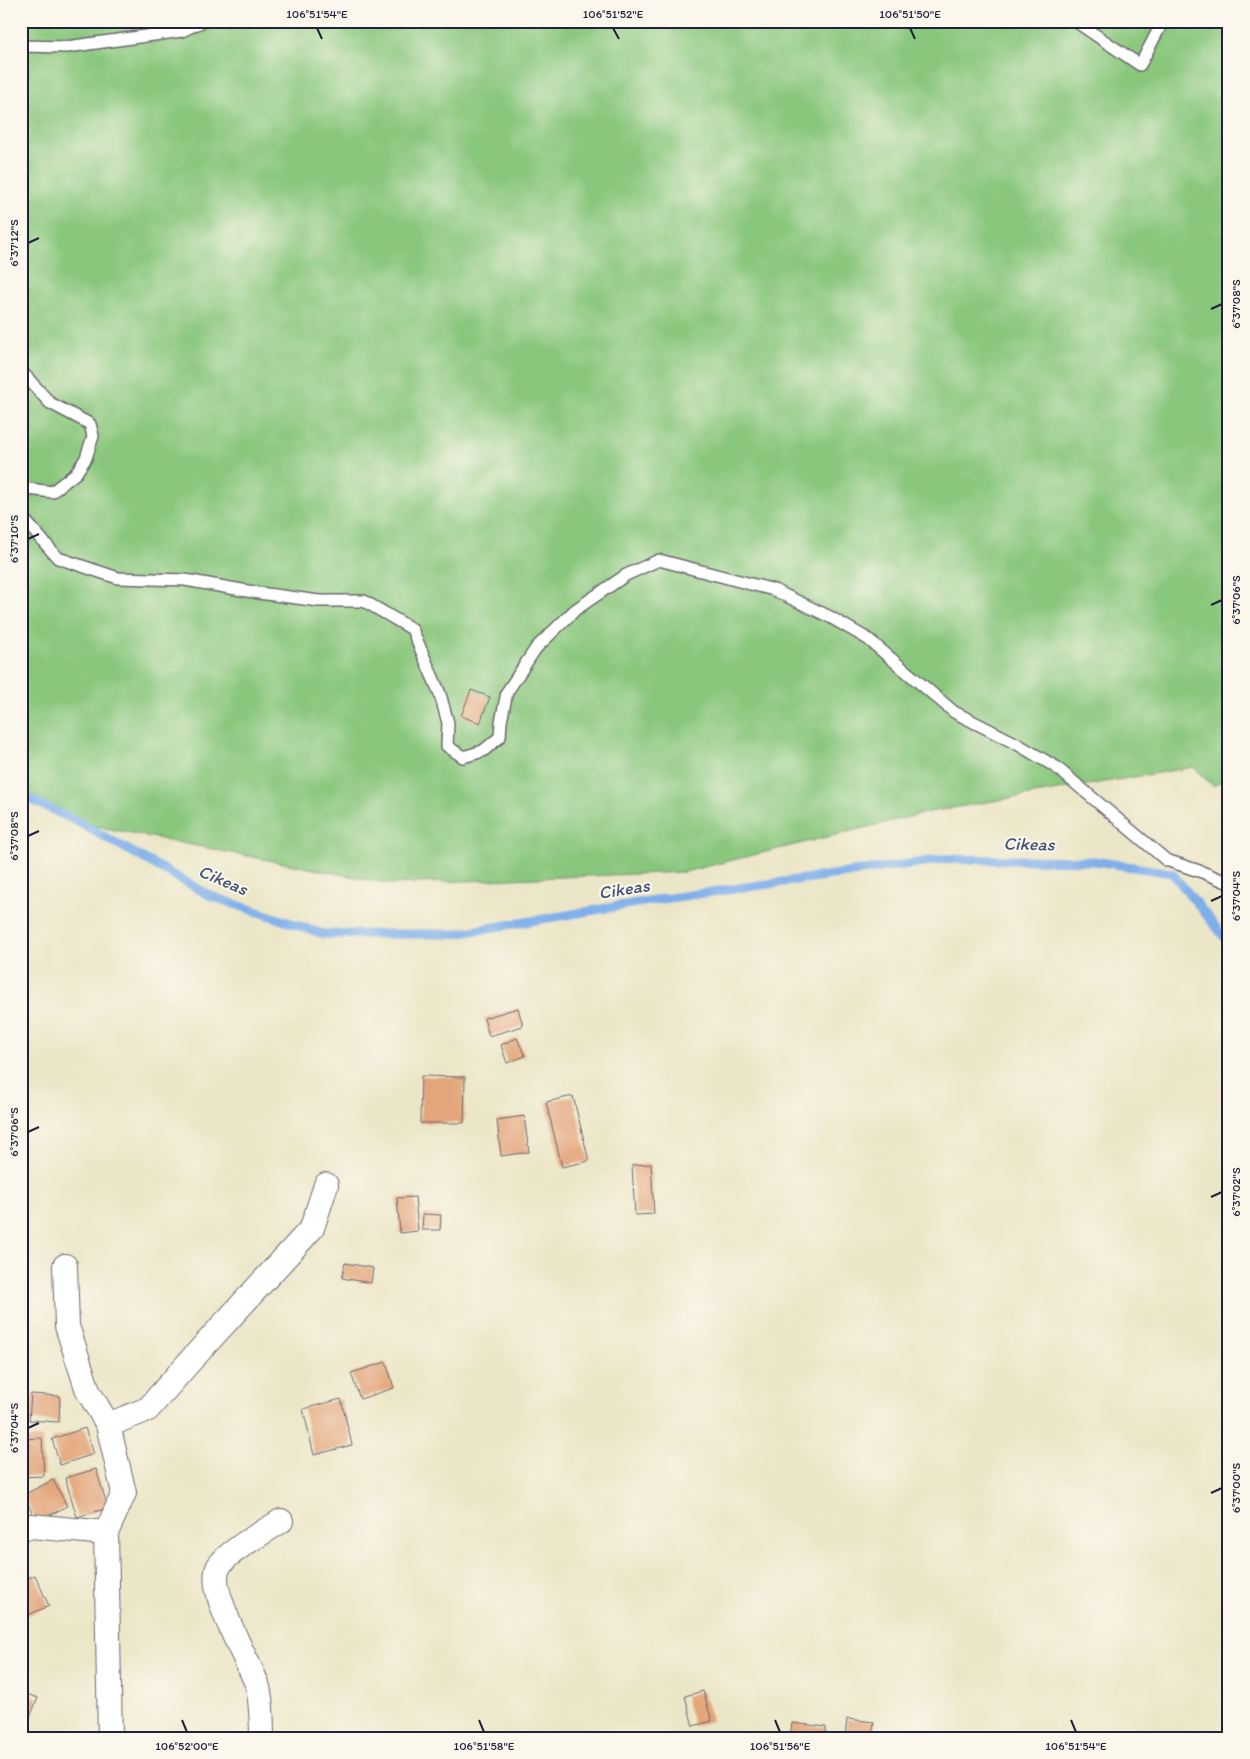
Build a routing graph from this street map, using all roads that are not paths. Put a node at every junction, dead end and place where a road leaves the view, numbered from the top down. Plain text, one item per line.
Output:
1 (203, 21) edge
2 (1075, 21) edge
3 (1163, 21) edge
4 (21, 46) edge
5 (21, 371) edge
6 (21, 488) edge
7 (21, 516) edge
8 (1229, 883) edge
9 (326, 1186) dead end
10 (65, 1266) dead end
11 (108, 1425) junction
12 (281, 1521) dead end
13 (21, 1528) edge
14 (106, 1533) junction
15 (110, 1738) edge
16 (262, 1738) edge

1 - 4 lane
2 - 3 lane
5 - 6 lane
7 - 8 lane
9 - 11 street
10 - 11 street
11 - 14 street
12 - 16 street
13 - 14 street
14 - 15 street

